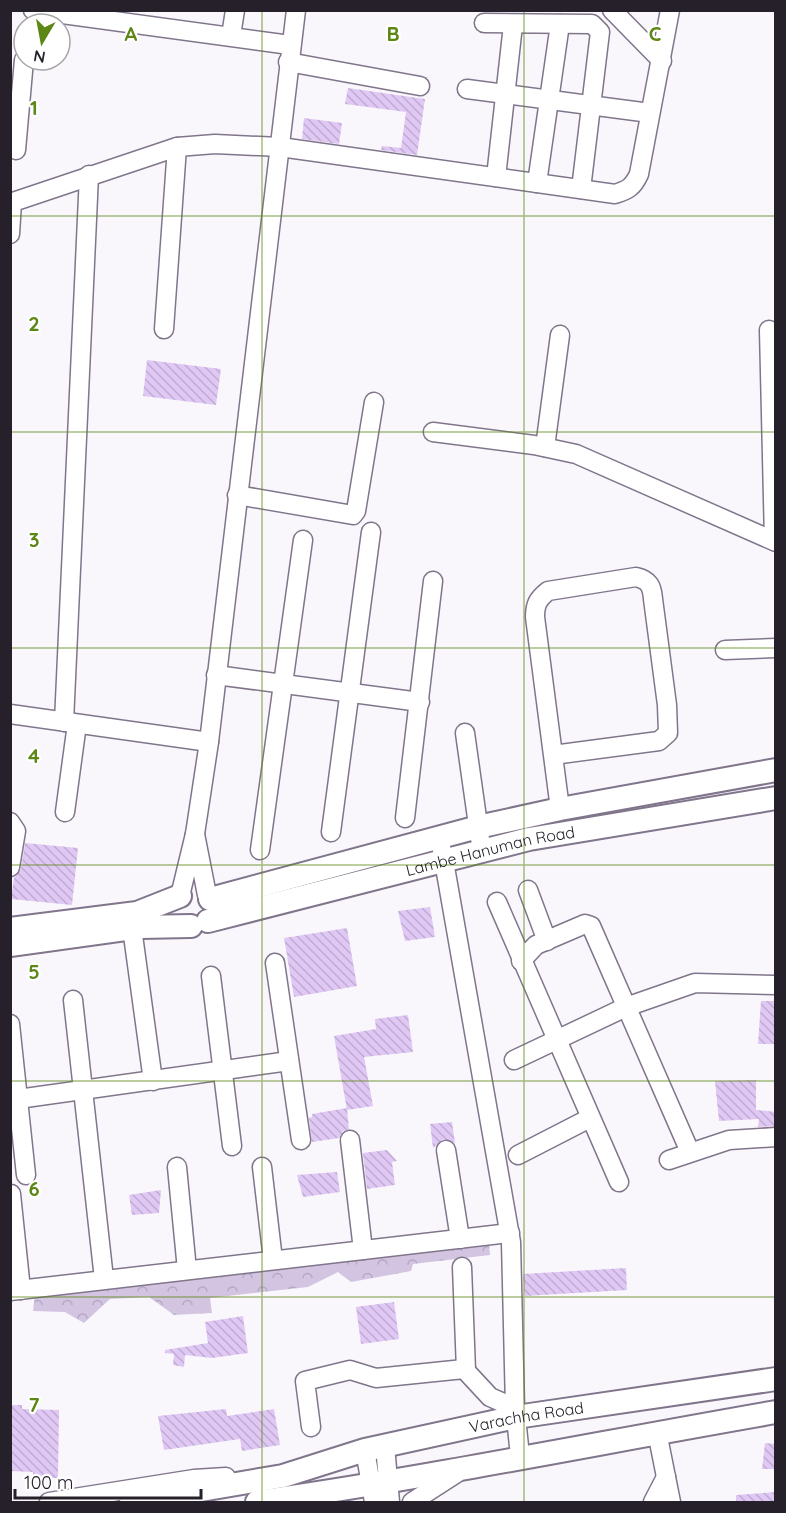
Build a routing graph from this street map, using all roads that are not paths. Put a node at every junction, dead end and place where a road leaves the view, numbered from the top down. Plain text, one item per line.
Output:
1 (31, 10) edge
2 (235, 10) edge
3 (296, 10) edge
4 (612, 10) edge
5 (670, 10) edge
6 (77, 13) edge
7 (156, 18) edge
8 (484, 23) dead end
9 (513, 24) junction
10 (560, 24) junction
11 (231, 36) junction
12 (289, 53) junction
13 (662, 61) junction
14 (23, 72) edge
15 (420, 86) dead end
16 (467, 89) dead end
17 (506, 94) junction
18 (549, 100) junction
19 (592, 106) junction
20 (650, 113) junction
21 (177, 147) junction
22 (280, 147) junction
23 (16, 150) dead end
24 (89, 175) junction
25 (496, 177) junction
26 (537, 183) junction
27 (581, 189) junction
28 (11, 203) edge
29 (10, 234) edge
30 (164, 329) dead end
31 (769, 330) dead end
32 (560, 335) dead end
33 (374, 402) dead end
34 (433, 432) dead end
35 (545, 447) junction
36 (237, 495) junction
37 (371, 532) dead end
38 (303, 540) dead end
39 (775, 541) edge
40 (433, 580) dead end
41 (776, 648) edge
42 (725, 650) dead end
43 (216, 675) junction
44 (281, 683) junction
45 (350, 693) junction
46 (420, 702) junction
47 (10, 714) edge
48 (70, 723) junction
49 (465, 733) dead end
50 (209, 742) junction
51 (553, 755) junction
52 (776, 770) edge
53 (776, 798) edge
54 (560, 809) junction
55 (65, 812) dead end
56 (405, 818) dead end
57 (10, 822) edge
58 (478, 827) junction
59 (331, 832) dead end
60 (195, 834) junction
61 (438, 838) junction
62 (260, 850) dead end
63 (482, 852) junction
64 (445, 861) junction
65 (10, 867) edge
66 (528, 890) dead end
67 (180, 896) junction
68 (497, 902) dead end
69 (204, 910) junction
70 (10, 928) edge
71 (132, 928) junction
72 (547, 941) junction
73 (10, 945) edge
74 (521, 962) junction
75 (275, 963) dead end
76 (211, 976) dead end
77 (776, 985) edge
78 (73, 1000) dead end
79 (626, 1007) junction
80 (10, 1024) edge
81 (555, 1038) junction
82 (514, 1060) dead end
83 (289, 1061) junction
84 (223, 1071) junction
85 (153, 1081) junction
86 (83, 1091) junction
87 (18, 1099) junction
88 (590, 1118) junction
89 (776, 1137) edge
90 (301, 1140) dead end
91 (350, 1140) dead end
92 (232, 1146) dead end
93 (446, 1150) dead end
94 (690, 1152) junction
95 (518, 1155) dead end
96 (669, 1160) dead end
97 (177, 1167) dead end
98 (262, 1167) dead end
99 (26, 1175) dead end
100 (619, 1182) dead end
101 (11, 1194) edge
102 (510, 1233) junction
103 (460, 1239) junction
104 (363, 1250) junction
105 (273, 1260) junction
106 (462, 1267) dead end
107 (188, 1269) junction
108 (104, 1279) junction
109 (16, 1291) edge
110 (466, 1370) junction
111 (776, 1379) edge
112 (776, 1392) edge
113 (776, 1400) edge
114 (776, 1412) edge
115 (518, 1414) junction
116 (311, 1427) dead end
117 (657, 1432) junction
118 (375, 1448) junction
119 (524, 1456) junction
120 (469, 1465) junction
121 (666, 1478) junction
122 (281, 1492) edge
123 (381, 1493) edge
124 (50, 1503) edge
125 (131, 1503) edge
126 (257, 1503) edge
127 (318, 1503) edge
128 (412, 1503) edge
129 (653, 1503) edge
130 (671, 1503) edge

1 - 6 street
2 - 11 street
3 - 12 street
4 - 13 street
5 - 13 street
6 - 7 street
7 - 11 street
8 - 9 street
9 - 10 street
9 - 17 street
10 - 18 street
10 - 19 street
11 - 12 street
12 - 15 street
12 - 22 street
13 - 20 street
14 - 23 street
16 - 17 street
17 - 18 street
17 - 25 street
18 - 19 street
18 - 26 street
19 - 20 street
19 - 27 street
20 - 27 street
21 - 22 street
21 - 24 street
21 - 30 street
22 - 25 street
22 - 36 street
24 - 28 street
24 - 48 street
25 - 26 street
26 - 27 street
28 - 29 street
31 - 39 street
32 - 35 street
33 - 36 street
34 - 35 street
35 - 39 street
36 - 43 street
37 - 45 street
38 - 44 street
40 - 46 street
41 - 42 street
43 - 44 street
43 - 50 street
44 - 45 street
44 - 62 street
45 - 46 street
45 - 59 street
46 - 56 street
47 - 48 street
48 - 50 street
48 - 55 street
49 - 58 street
50 - 60 street
51 - 51 street
51 - 54 street
52 - 54 main road, Lambe Hanuman Road
53 - 63 main road, Lambe Hanuman Road
54 - 58 main road, Lambe Hanuman Road
57 - 65 street
58 - 61 main road, Lambe Hanuman Road
58 - 63 street
60 - 67 street
60 - 69 street
61 - 64 street
61 - 69 main road, Lambe Hanuman Road
63 - 64 main road, Lambe Hanuman Road
64 - 69 main road, Lambe Hanuman Road
64 - 102 street
66 - 72 street
67 - 69 main road
67 - 69 main road
67 - 70 main road
68 - 74 street
69 - 71 main road, Lambe Hanuman Road
71 - 73 main road, Lambe Hanuman Road
71 - 85 street
72 - 74 street
72 - 79 street
74 - 81 street
75 - 83 street
76 - 84 street
77 - 79 street
78 - 86 street
79 - 81 street
79 - 94 street
80 - 87 street
81 - 82 street
81 - 88 street
83 - 84 street
83 - 90 street
84 - 85 street
84 - 92 street
85 - 86 street
86 - 87 street
86 - 108 street
87 - 99 street
88 - 95 street
88 - 100 street
89 - 94 street
91 - 104 street
93 - 103 street
94 - 96 street
97 - 107 street
98 - 105 street
101 - 109 street
102 - 103 street
102 - 115 street
103 - 104 street
104 - 105 street
105 - 107 street
106 - 110 street
107 - 108 street
108 - 109 street
110 - 115 street
110 - 116 street
111 - 115 main road, Varachha Road
112 - 115 main road
113 - 119 main road
114 - 117 main road
115 - 118 main road, Varachha Road
115 - 119 street
117 - 119 main road
117 - 121 street
118 - 122 main road, Varachha Road
118 - 123 street
119 - 120 main road
120 - 123 main road
120 - 128 street
121 - 129 street
121 - 130 street
122 - 123 main road
122 - 124 street
122 - 125 main road
122 - 126 main road
122 - 127 street

